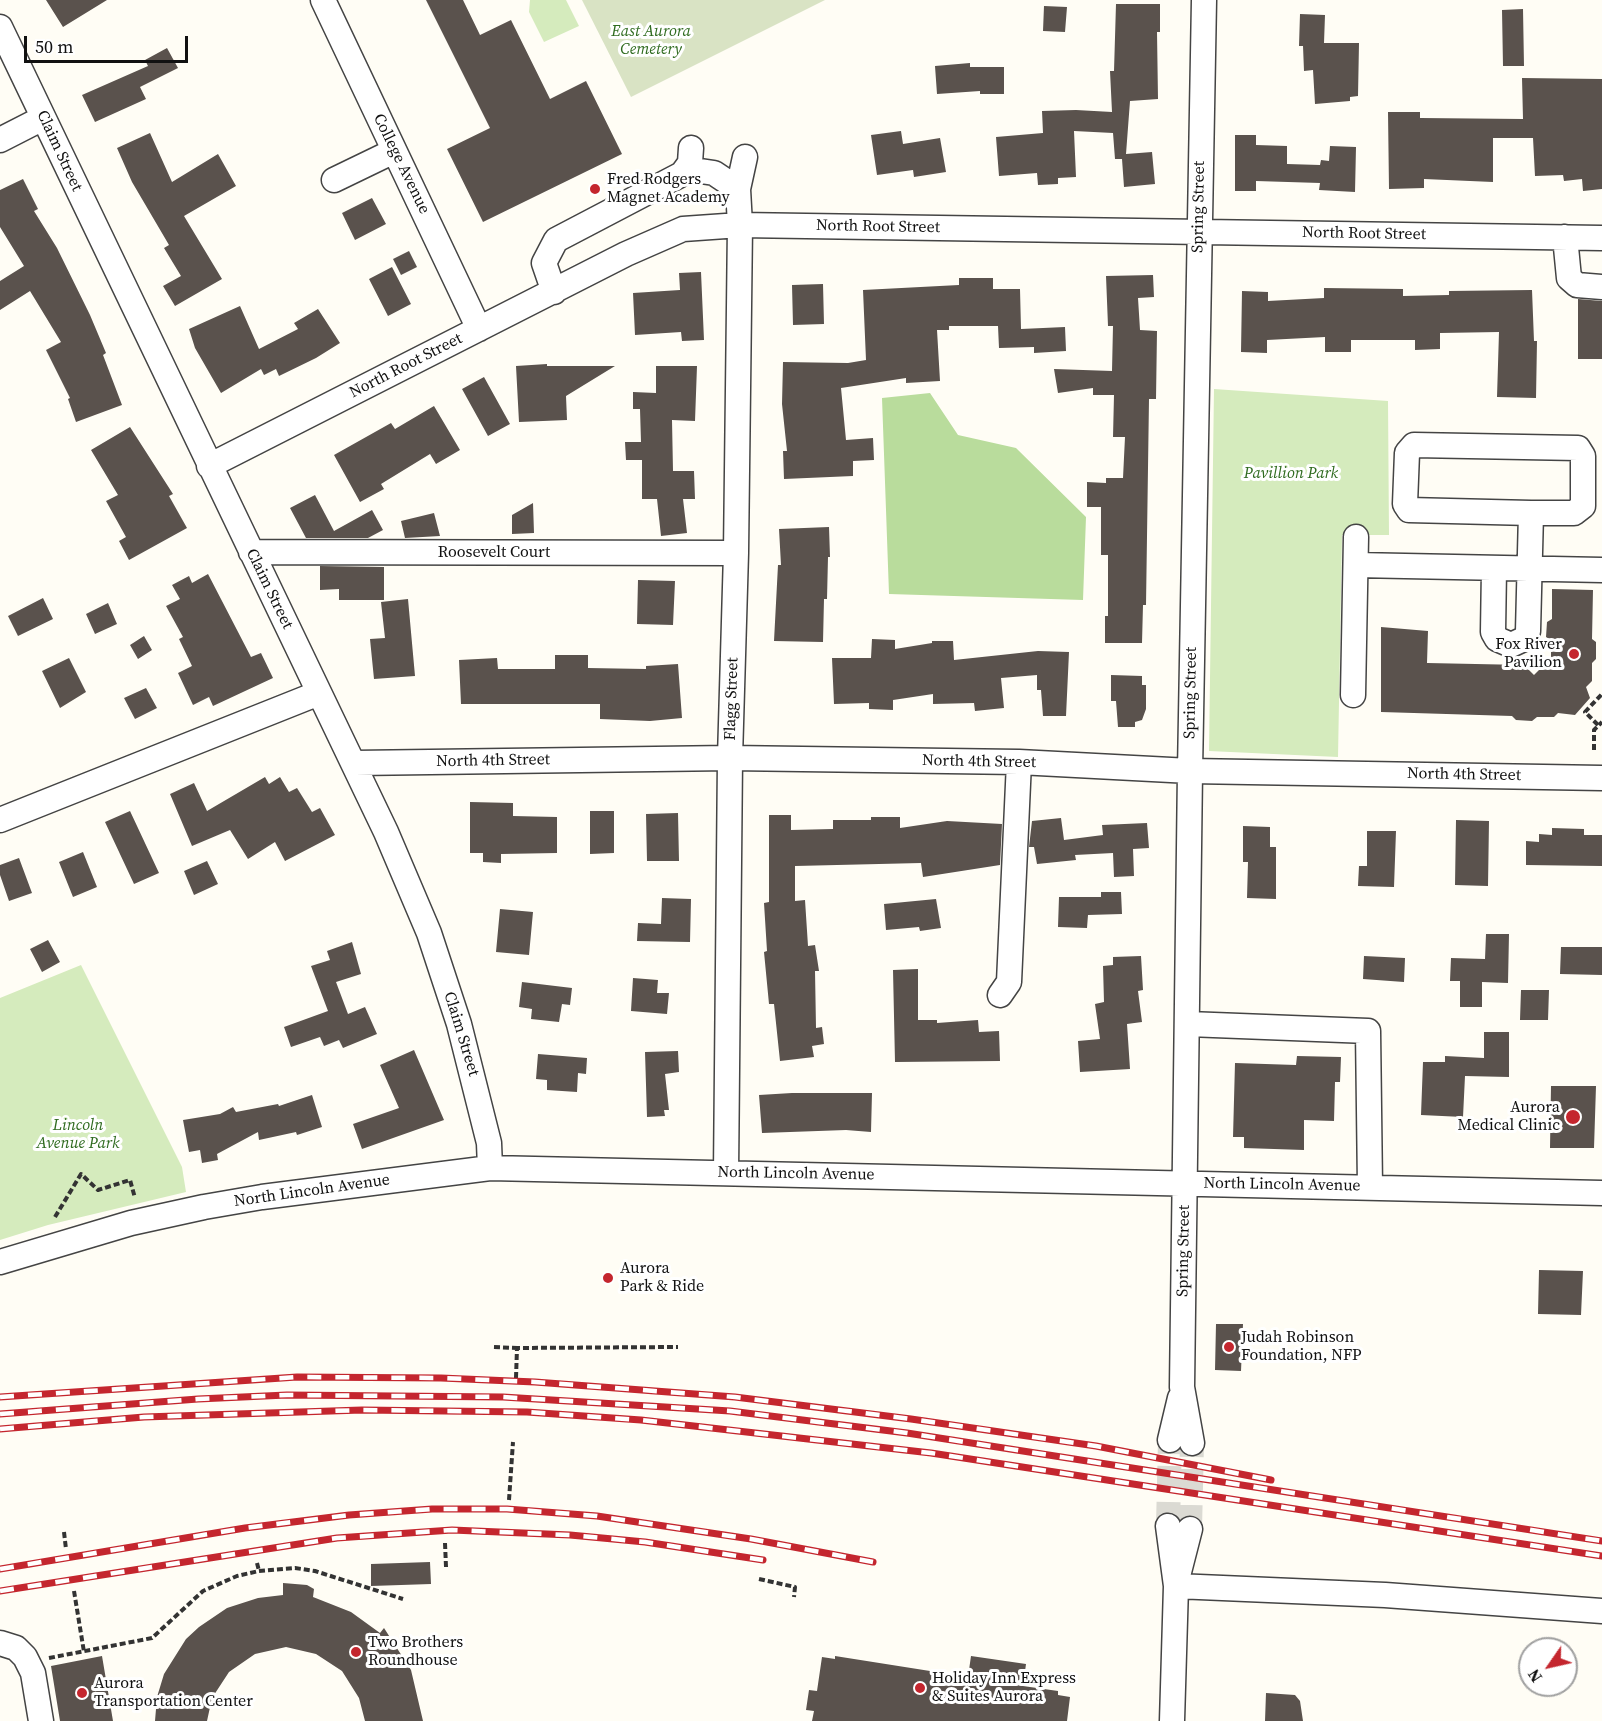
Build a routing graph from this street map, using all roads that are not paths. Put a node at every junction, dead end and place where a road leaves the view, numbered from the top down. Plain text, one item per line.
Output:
1 (323, 0) edge
2 (1204, 0) edge
3 (0, 27) edge
4 (43, 118) junction
5 (0, 140) edge
6 (394, 150) junction
7 (745, 157) dead end
8 (334, 180) dead end
9 (738, 189) junction
10 (740, 225) junction
11 (1198, 232) junction
12 (1565, 237) junction
13 (1602, 238) edge
14 (1602, 287) edge
15 (554, 292) junction
16 (480, 329) junction
17 (209, 466) junction
18 (1531, 513) junction
19 (1356, 537) dead end
20 (252, 552) junction
21 (736, 554) junction
22 (1356, 565) junction
23 (1494, 569) junction
24 (1530, 569) junction
25 (1602, 570) edge
26 (319, 693) junction
27 (1353, 695) dead end
28 (730, 758) junction
29 (1019, 762) junction
30 (355, 763) junction
31 (1190, 771) junction
32 (1602, 778) edge
33 (0, 820) edge
34 (1000, 995) dead end
35 (1188, 1024) junction
36 (490, 1168) junction
37 (726, 1173) junction
38 (1186, 1184) junction
39 (1370, 1187) junction
40 (1602, 1193) edge
41 (0, 1262) edge
42 (1181, 1442) tunnel mouth
43 (1179, 1527) tunnel mouth
44 (1176, 1586) junction
45 (1602, 1611) edge
46 (0, 1643) edge
47 (41, 1721) edge
48 (1172, 1721) edge

1 - 6 street, College Avenue
2 - 11 street, Spring Street
3 - 4 street, Claim Street
4 - 5 street
4 - 17 street, Claim Street
6 - 8 street
6 - 16 street, College Avenue
7 - 9 street, Flagg Street
9 - 10 street, Flagg Street
9 - 15 street
10 - 11 street, North Root Street
10 - 15 street, North Root Street
10 - 21 street, Flagg Street
11 - 12 street, North Root Street
11 - 31 street, Spring Street
12 - 13 street, North Root Street
12 - 14 street
15 - 16 street, North Root Street
16 - 17 street, North Root Street
17 - 20 street, Claim Street
18 - 18 street
18 - 24 street
19 - 22 street
20 - 21 street, Roosevelt Court
20 - 26 street, Claim Street
21 - 28 street, Flagg Street
22 - 23 street
22 - 27 street
23 - 24 street
23 - 24 street
24 - 25 street
26 - 30 street, Claim Street
26 - 33 street
28 - 29 street, North 4th Street
28 - 30 street, North 4th Street
28 - 37 street, Flagg Street
29 - 31 street, North 4th Street
29 - 34 street
30 - 36 street, Claim Street
31 - 32 street, North 4th Street
31 - 35 street, Spring Street
35 - 38 street, Spring Street
35 - 39 street
36 - 37 street, North Lincoln Avenue
36 - 41 street, North Lincoln Avenue
37 - 38 street, North Lincoln Avenue
38 - 39 street, North Lincoln Avenue
38 - 42 street, Spring Street
39 - 40 street, North Lincoln Avenue
43 - 44 street
44 - 45 street
44 - 48 street
46 - 47 street

